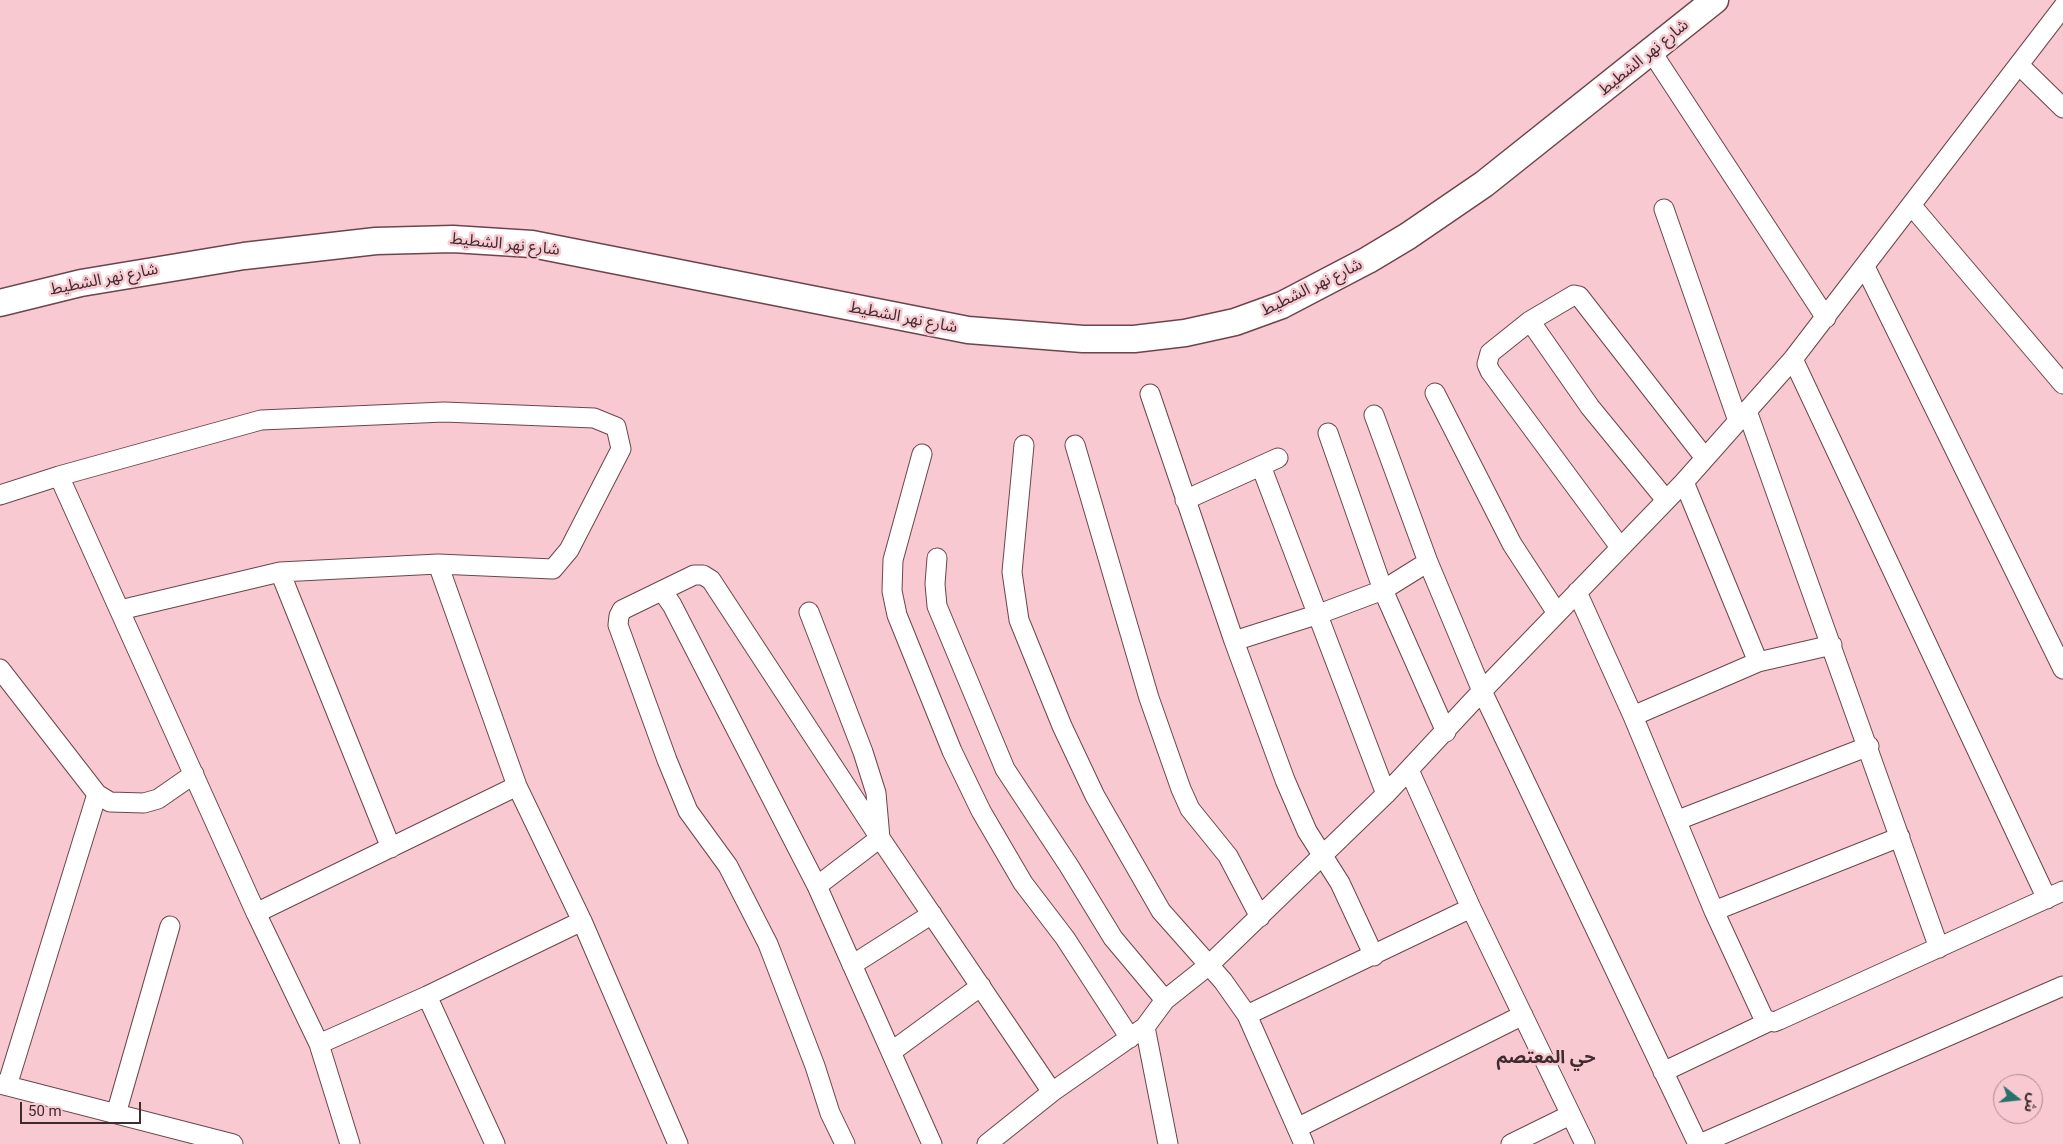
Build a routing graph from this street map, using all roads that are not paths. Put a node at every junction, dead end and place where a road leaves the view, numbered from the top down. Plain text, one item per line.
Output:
1 (1715, 0) edge
2 (2063, 7) edge
3 (1652, 51) junction
4 (2019, 65) junction
5 (2063, 108) edge
6 (1910, 205) junction
7 (1664, 209) dead end
8 (1865, 267) junction
9 (0, 303) edge
10 (1826, 318) junction
11 (1530, 320) junction
12 (1793, 360) junction
13 (2063, 384) edge
14 (1435, 393) dead end
15 (1150, 394) dead end
16 (1374, 415) dead end
17 (1743, 416) junction
18 (1328, 434) dead end
19 (1024, 445) dead end
20 (1075, 445) dead end
21 (922, 454) dead end
22 (1278, 458) dead end
23 (1705, 458) junction
24 (1261, 466) junction
25 (59, 476) junction
26 (1684, 482) junction
27 (0, 495) edge
28 (1185, 500) junction
29 (1666, 500) junction
30 (1620, 547) junction
31 (937, 558) dead end
32 (1428, 562) junction
33 (438, 564) junction
34 (280, 572) junction
35 (1383, 590) junction
36 (663, 592) junction
37 (1577, 592) junction
38 (120, 610) junction
39 (809, 612) dead end
40 (1557, 613) junction
41 (1318, 614) junction
42 (1234, 641) junction
43 (1832, 645) junction
44 (2057, 645) edge
45 (1758, 662) junction
46 (2063, 669) edge
47 (2, 679) edge
48 (1482, 691) junction
49 (1633, 716) junction
50 (1446, 732) junction
51 (1868, 746) junction
52 (1409, 770) junction
53 (194, 774) junction
54 (517, 786) junction
55 (97, 794) junction
56 (1386, 794) junction
57 (1678, 820) junction
58 (1900, 837) junction
59 (880, 838) junction
60 (391, 848) junction
61 (1322, 857) junction
62 (817, 886) junction
63 (2055, 895) edge
64 (1471, 908) junction
65 (1714, 911) junction
66 (256, 913) junction
67 (932, 914) junction
68 (1260, 917) junction
69 (582, 921) junction
70 (170, 926) dead end
71 (1939, 948) junction
72 (1374, 956) junction
73 (852, 965) junction
74 (1209, 966) junction
75 (981, 986) junction
76 (2063, 986) edge
77 (427, 996) junction
78 (1165, 1000) junction
79 (1523, 1015) junction
80 (1247, 1016) junction
81 (1770, 1022) junction
82 (1145, 1027) junction
83 (1130, 1038) junction
84 (318, 1044) junction
85 (891, 1052) junction
86 (1663, 1072) junction
87 (3, 1085) edge
88 (1052, 1092) junction
89 (116, 1114) junction
90 (1570, 1114) junction
91 (1301, 1136) edge
92 (233, 1144) edge
93 (350, 1144) edge
94 (495, 1144) edge
95 (678, 1144) edge
96 (845, 1144) edge
97 (932, 1144) edge
98 (987, 1144) edge
99 (1168, 1144) edge
100 (1511, 1144) edge
101 (1585, 1144) edge
102 (1699, 1144) edge

1 - 3 main road, شارع نهر الشطيط
2 - 4 street
3 - 9 main road, شارع نهر الشطيط
3 - 10 street
4 - 5 street
4 - 6 street
6 - 8 street
6 - 13 street
7 - 17 street
8 - 10 street
8 - 44 street
10 - 12 street
11 - 23 street
11 - 29 street
11 - 30 street
12 - 17 street
12 - 63 street
14 - 40 street
15 - 28 street
16 - 32 street
17 - 23 street
17 - 43 street
18 - 35 street
19 - 74 street
20 - 68 street
21 - 83 street
22 - 24 street
23 - 26 street
24 - 28 street
24 - 41 street
25 - 27 street
25 - 33 street
25 - 38 street
26 - 29 street
26 - 45 street
28 - 42 street
29 - 30 street
30 - 37 street
31 - 78 street
32 - 35 street
32 - 48 street
33 - 34 street
33 - 54 street
34 - 38 street
34 - 60 street
35 - 41 street
35 - 50 street
36 - 59 street
36 - 62 street
36 - 96 street
37 - 40 street
37 - 49 street
38 - 53 street
39 - 59 street
40 - 48 street
41 - 42 street
41 - 56 street
42 - 61 street
43 - 45 street
43 - 51 street
44 - 46 street
45 - 49 street
47 - 55 street
48 - 50 street
48 - 86 street
49 - 57 street
50 - 52 street
51 - 57 street
51 - 58 street
52 - 56 street
52 - 64 street
53 - 55 street
53 - 66 street
54 - 60 street
54 - 69 street
55 - 87 street
56 - 61 street
57 - 65 street
58 - 65 street
58 - 71 street
59 - 62 street
59 - 67 street
60 - 66 street
61 - 68 street
61 - 72 street
62 - 73 street
63 - 71 street
64 - 72 street
64 - 79 street
65 - 81 street
66 - 84 street
67 - 73 street
67 - 75 street
68 - 74 street
69 - 77 street
69 - 95 street
70 - 89 street
71 - 81 street
72 - 80 street
73 - 85 street
74 - 78 street
74 - 80 street
75 - 85 street
75 - 88 street
76 - 102 street
77 - 84 street
77 - 94 street
78 - 82 street
79 - 90 street
79 - 91 street
80 - 91 street
81 - 86 street
82 - 83 street
82 - 99 street
83 - 88 street
84 - 93 street
85 - 97 street
86 - 102 street
87 - 89 street
88 - 98 street
89 - 92 street
90 - 100 street
90 - 101 street

